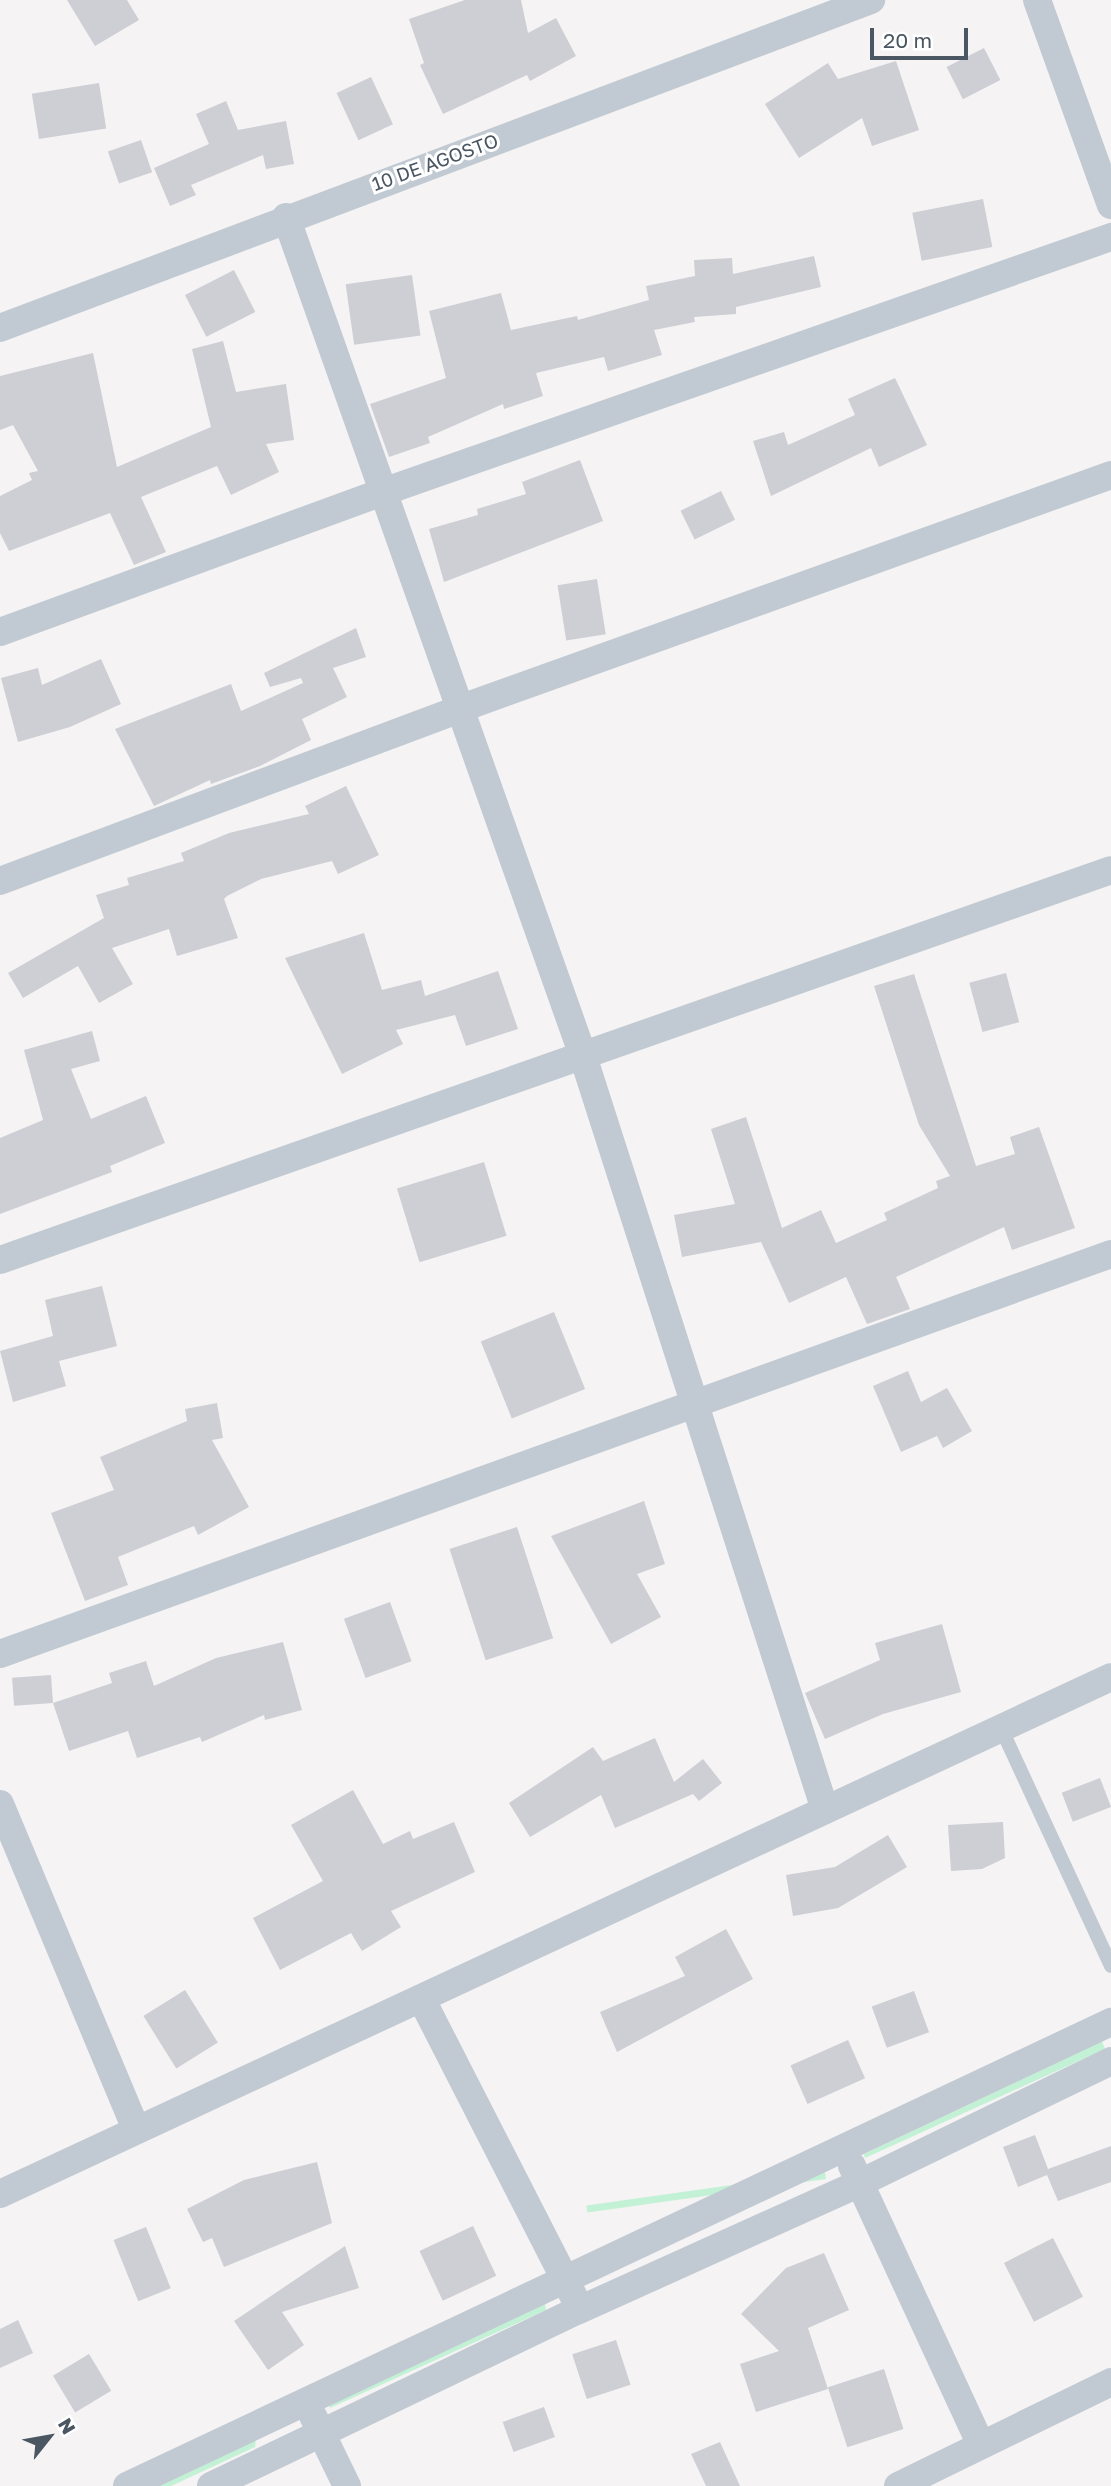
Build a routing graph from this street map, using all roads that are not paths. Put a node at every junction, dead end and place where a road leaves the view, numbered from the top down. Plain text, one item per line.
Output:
1 (871, 0) edge
2 (1037, 0) edge
3 (1103, 151) edge
4 (1111, 205) edge
5 (286, 218) junction
6 (1111, 237) edge
7 (0, 328) edge
8 (1111, 475) edge
9 (380, 493) junction
10 (0, 632) edge
11 (459, 709) junction
12 (1111, 870) edge
13 (0, 881) edge
14 (582, 1053) junction
15 (1111, 1254) edge
16 (0, 1260) edge
17 (694, 1404) junction
18 (0, 1654) edge
19 (1111, 1677) edge
20 (1001, 1728) junction
21 (0, 1804) edge
22 (825, 1810) junction
23 (1111, 1966) edge
24 (422, 2000) junction
25 (1111, 2022) edge
26 (1111, 2061) edge
27 (136, 2129) junction
28 (845, 2151) junction
29 (860, 2183) junction
30 (0, 2194) edge
31 (567, 2279) junction
32 (579, 2310) junction
33 (1111, 2382) edge
34 (306, 2401) junction
35 (322, 2432) junction
36 (981, 2445) junction
37 (127, 2486) edge
38 (211, 2486) edge
39 (347, 2486) edge
40 (898, 2486) edge

1 - 5 street, 10 DE AGOSTO
2 - 3 street
3 - 4 street
5 - 7 street, 10 DE AGOSTO
5 - 9 street
6 - 9 street
8 - 11 street
9 - 10 street
9 - 11 street
11 - 13 street
11 - 14 street
12 - 14 street
14 - 16 street
14 - 17 street
15 - 17 street
17 - 18 street
17 - 22 street
19 - 20 street
20 - 22 street
20 - 23 lane
21 - 27 street
22 - 24 street
24 - 27 street
24 - 31 street
25 - 28 street
26 - 29 street
27 - 30 street
28 - 29 street
28 - 31 street
29 - 32 street
29 - 36 street
31 - 32 street
31 - 34 street
32 - 35 street
33 - 36 street
34 - 35 street
34 - 37 street
35 - 38 street
35 - 39 street
36 - 40 street

